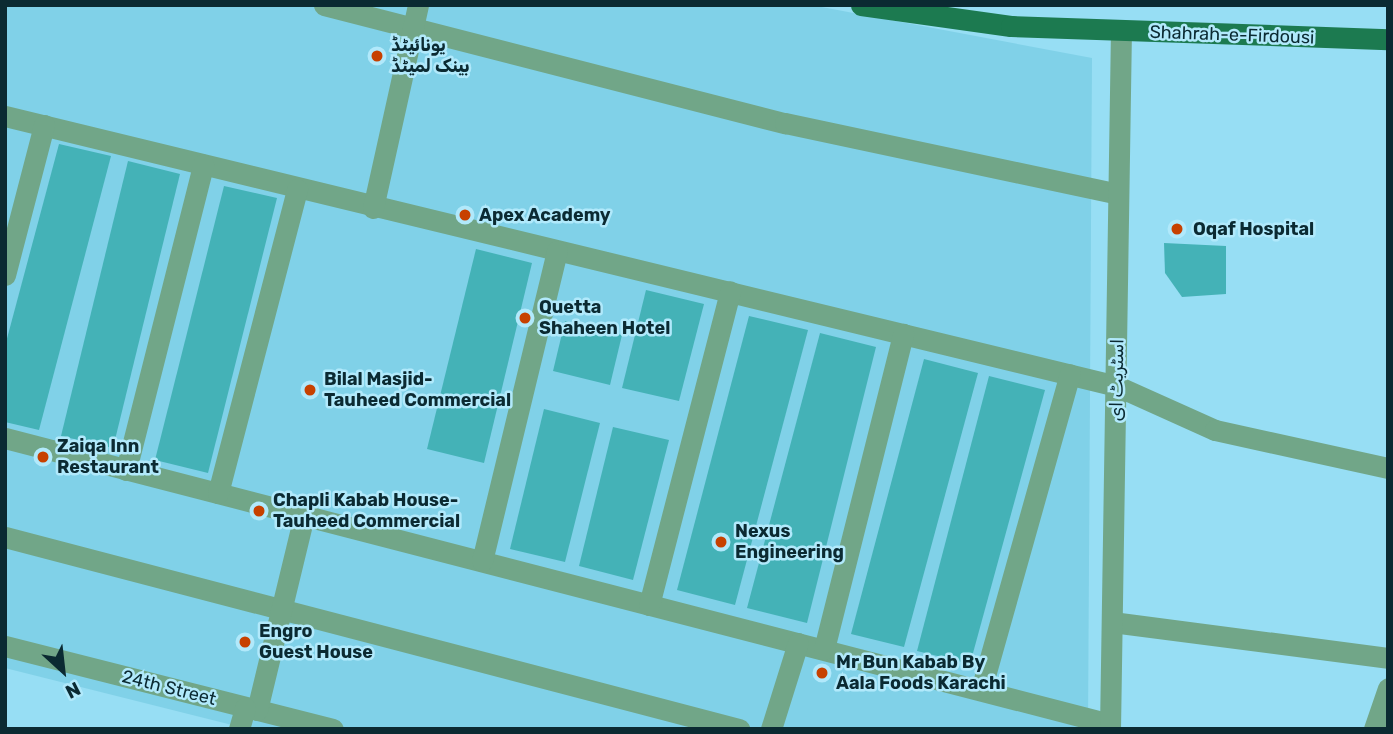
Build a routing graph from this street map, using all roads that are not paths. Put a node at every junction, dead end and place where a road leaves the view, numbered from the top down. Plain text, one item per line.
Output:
1 (324, 5) edge
2 (418, 5) edge
3 (861, 5) edge
4 (412, 28) junction
5 (1121, 32) junction
6 (1388, 39) edge
7 (5, 116) edge
8 (44, 125) junction
9 (203, 165) junction
10 (297, 189) junction
11 (1118, 194) junction
12 (373, 208) junction
13 (557, 251) junction
14 (5, 275) edge
15 (730, 291) junction
16 (903, 334) junction
17 (1070, 374) junction
18 (1117, 386) junction
19 (5, 438) edge
20 (1388, 468) edge
21 (126, 470) junction
22 (218, 493) junction
23 (304, 516) junction
24 (5, 537) edge
25 (482, 561) junction
26 (649, 605) junction
27 (281, 608) junction
28 (1112, 622) junction
29 (798, 643) junction
30 (5, 646) edge
31 (824, 649) junction
32 (1388, 658) edge
33 (1388, 688) edge
34 (981, 690) junction
35 (251, 709) junction
36 (1110, 726) edge
37 (239, 729) edge
38 (333, 729) edge
39 (739, 729) edge
40 (771, 729) edge
41 (1374, 729) edge

1 - 4 street
2 - 4 street
3 - 5 main road, Shahrah-e-Firdousi
4 - 11 street
4 - 12 street
5 - 6 main road, Shahrah-e-Firdousi
5 - 11 street, اسٹریٹ ای
7 - 8 street
8 - 9 street
8 - 14 street
9 - 10 street
9 - 21 street
10 - 12 street
10 - 22 street
11 - 18 street, اسٹریٹ ای
12 - 13 street
13 - 15 street
13 - 25 street
15 - 16 street
15 - 26 street
16 - 17 street
16 - 31 street
17 - 18 street
17 - 34 street
18 - 20 street
18 - 28 street, اسٹریٹ ای
19 - 21 street
21 - 22 street
22 - 23 street
23 - 25 street
23 - 27 street
24 - 27 street
25 - 26 street
26 - 29 street
27 - 35 street
27 - 39 street
28 - 32 street
28 - 36 street, اسٹریٹ ای
29 - 31 street
29 - 40 street
30 - 35 street, 24th Street
31 - 34 street
33 - 41 street
34 - 36 street
35 - 37 street
35 - 38 street, 24th Street

